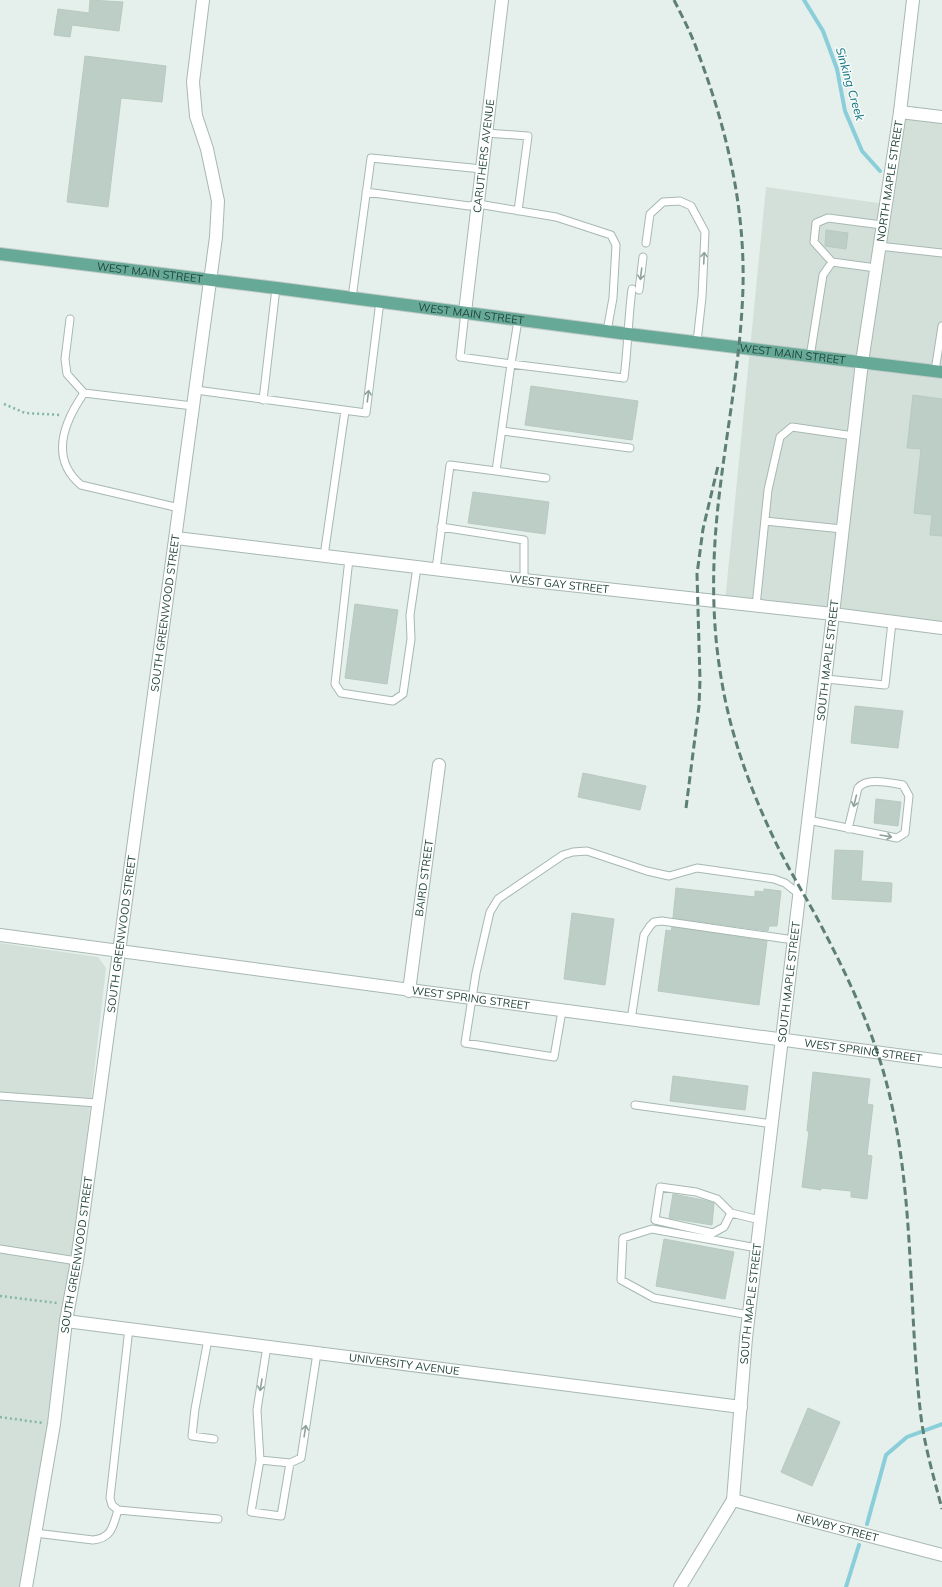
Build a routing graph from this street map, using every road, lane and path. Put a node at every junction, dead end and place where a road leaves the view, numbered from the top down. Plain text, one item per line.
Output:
1 (203, 0) edge
2 (502, 0) edge
3 (913, 0) edge
4 (900, 112) junction
5 (942, 118) edge
6 (486, 134) junction
7 (482, 169) junction
8 (366, 192) junction
9 (478, 204) junction
10 (518, 211) junction
11 (882, 225) junction
12 (646, 243) dead end
13 (879, 246) junction
14 (942, 253) edge
15 (0, 254) edge
16 (643, 257) dead end
17 (832, 262) junction
18 (876, 268) junction
19 (210, 280) junction
20 (276, 288) junction
21 (352, 298) junction
22 (380, 301) junction
23 (465, 312) junction
24 (70, 319) dead end
25 (518, 320) junction
26 (942, 326) edge
27 (607, 331) junction
28 (628, 334) junction
29 (697, 342) junction
30 (810, 357) junction
31 (862, 362) junction
32 (511, 364) junction
33 (939, 372) edge
34 (196, 390) junction
35 (84, 393) junction
36 (263, 400) junction
37 (4, 404) dead end
38 (193, 406) junction
39 (345, 411) junction
40 (70, 416) junction
41 (503, 431) junction
42 (854, 436) junction
43 (630, 448) dead end
44 (496, 471) junction
45 (546, 478) dead end
46 (179, 508) junction
47 (765, 520) junction
48 (441, 527) junction
49 (842, 530) junction
50 (176, 538) junction
51 (324, 556) junction
52 (349, 559) junction
53 (417, 567) junction
54 (436, 569) junction
55 (524, 580) junction
56 (756, 606) junction
57 (834, 614) junction
58 (892, 622) junction
59 (942, 628) edge
60 (826, 679) junction
61 (439, 765) dead end
62 (808, 820) junction
63 (848, 829) junction
64 (799, 894) junction
65 (0, 935) edge
66 (794, 940) junction
67 (119, 951) junction
68 (409, 991) junction
69 (471, 999) junction
70 (562, 1011) junction
71 (631, 1020) junction
72 (783, 1040) junction
73 (942, 1061) edge
74 (0, 1096) edge
75 (97, 1103) junction
76 (635, 1105) dead end
77 (773, 1124) junction
78 (731, 1213) junction
79 (760, 1220) junction
80 (757, 1248) junction
81 (0, 1249) edge
82 (77, 1261) junction
83 (0, 1296) edge
84 (57, 1303) dead end
85 (749, 1315) junction
86 (66, 1321) junction
87 (129, 1328) junction
88 (208, 1339) junction
89 (267, 1346) junction
90 (317, 1352) junction
91 (741, 1407) junction
92 (0, 1417) edge
93 (54, 1424) junction
94 (214, 1439) dead end
95 (260, 1460) junction
96 (290, 1463) junction
97 (734, 1500) junction
98 (118, 1510) junction
99 (218, 1519) dead end
100 (35, 1533) junction
101 (942, 1555) edge
102 (26, 1587) edge
103 (680, 1587) edge

1 - 19 street, SOUTH GREENWOOD STREET
2 - 6 street, CARUTHERS AVENUE
3 - 4 street, NORTH MAPLE STREET
4 - 5 street
4 - 11 street, NORTH MAPLE STREET
6 - 7 street, CARUTHERS AVENUE
6 - 10 lane
7 - 8 lane
7 - 9 street, CARUTHERS AVENUE
8 - 9 lane
8 - 21 lane
9 - 10 lane
9 - 23 street, CARUTHERS AVENUE
10 - 27 lane
11 - 13 street, NORTH MAPLE STREET
11 - 17 lane
29 -> 12 lane
13 - 14 lane
13 - 18 street, NORTH MAPLE STREET
15 - 19 main road, WEST MAIN STREET
16 -> 28 lane
17 - 18 lane
17 - 30 lane
18 - 31 street, NORTH MAPLE STREET
19 - 20 main road, WEST MAIN STREET
19 - 34 street, SOUTH GREENWOOD STREET
20 - 21 main road, WEST MAIN STREET
20 - 36 lane
21 - 22 main road, WEST MAIN STREET
22 - 23 main road, WEST MAIN STREET
39 -> 22 lane
23 - 25 main road, WEST MAIN STREET
23 - 32 lane
24 - 35 lane
25 - 27 main road, WEST MAIN STREET
25 - 32 lane
26 - 33 lane
27 - 28 main road, WEST MAIN STREET
28 - 29 main road, WEST MAIN STREET
28 - 32 lane
29 - 30 main road, WEST MAIN STREET
30 - 31 main road, WEST MAIN STREET
31 - 33 main road, WEST MAIN STREET
31 - 42 street, SOUTH MAPLE STREET
32 - 41 lane
34 - 36 lane
34 - 38 street, SOUTH GREENWOOD STREET
35 - 38 lane
35 - 40 lane
36 - 39 lane
37 - 40 path
38 - 46 street, SOUTH GREENWOOD STREET
39 - 51 lane
40 - 46 lane
41 - 43 lane
41 - 44 lane
42 - 47 lane
42 - 49 street, SOUTH MAPLE STREET
44 - 45 lane
44 - 48 lane
46 - 50 street, SOUTH GREENWOOD STREET
47 - 49 lane
47 - 56 lane
48 - 54 lane
48 - 55 lane
49 - 57 street, SOUTH MAPLE STREET
50 - 51 street, WEST GAY STREET
50 - 67 street, SOUTH GREENWOOD STREET
51 - 52 street, WEST GAY STREET
52 - 53 street, WEST GAY STREET
52 - 53 lane
53 - 54 street, WEST GAY STREET
54 - 55 street, WEST GAY STREET
55 - 56 street, WEST GAY STREET
56 - 57 street, WEST GAY STREET
57 - 58 street, WEST GAY STREET
57 - 60 street, SOUTH MAPLE STREET
58 - 59 street, WEST GAY STREET
58 - 60 lane
60 - 62 street, SOUTH MAPLE STREET
61 - 68 street, BAIRD STREET
62 - 63 lane
62 - 64 street, SOUTH MAPLE STREET
63 -> 63 lane
64 - 66 street, SOUTH MAPLE STREET
64 - 69 lane
65 - 67 street, WEST SPRING STREET
66 - 71 lane
66 - 72 street, SOUTH MAPLE STREET
67 - 68 street, WEST SPRING STREET
67 - 75 street, SOUTH GREENWOOD STREET
68 - 69 street, WEST SPRING STREET
69 - 70 street, WEST SPRING STREET
69 - 70 lane
70 - 71 street, WEST SPRING STREET
71 - 72 street, WEST SPRING STREET
72 - 73 street, WEST SPRING STREET
72 - 77 street, SOUTH MAPLE STREET
74 - 75 lane
75 - 82 street, SOUTH GREENWOOD STREET
76 - 77 lane
77 - 79 street, SOUTH MAPLE STREET
78 - 78 lane
78 - 79 lane
79 - 80 street, SOUTH MAPLE STREET
80 - 85 street, SOUTH MAPLE STREET
80 - 85 lane
81 - 82 lane
82 - 86 street, SOUTH GREENWOOD STREET
83 - 84 path, SOUTH GREENWOOD STREET
85 - 91 street, SOUTH MAPLE STREET
86 - 87 street, UNIVERSITY AVENUE
86 - 93 street, SOUTH GREENWOOD STREET
87 - 88 street, UNIVERSITY AVENUE
87 - 98 lane
88 - 89 street, UNIVERSITY AVENUE
88 - 94 lane
89 - 90 street, UNIVERSITY AVENUE
89 -> 95 lane
90 - 91 street, UNIVERSITY AVENUE
96 -> 90 lane
91 - 97 street, SOUTH MAPLE STREET
92 - 93 path
93 - 100 street, SOUTH GREENWOOD STREET
95 - 96 lane
95 - 96 lane
97 - 101 street, NEWBY STREET
97 - 103 street, SOUTH MAPLE STREET
98 - 99 lane
98 - 100 lane
100 - 102 street, SOUTH GREENWOOD STREET

